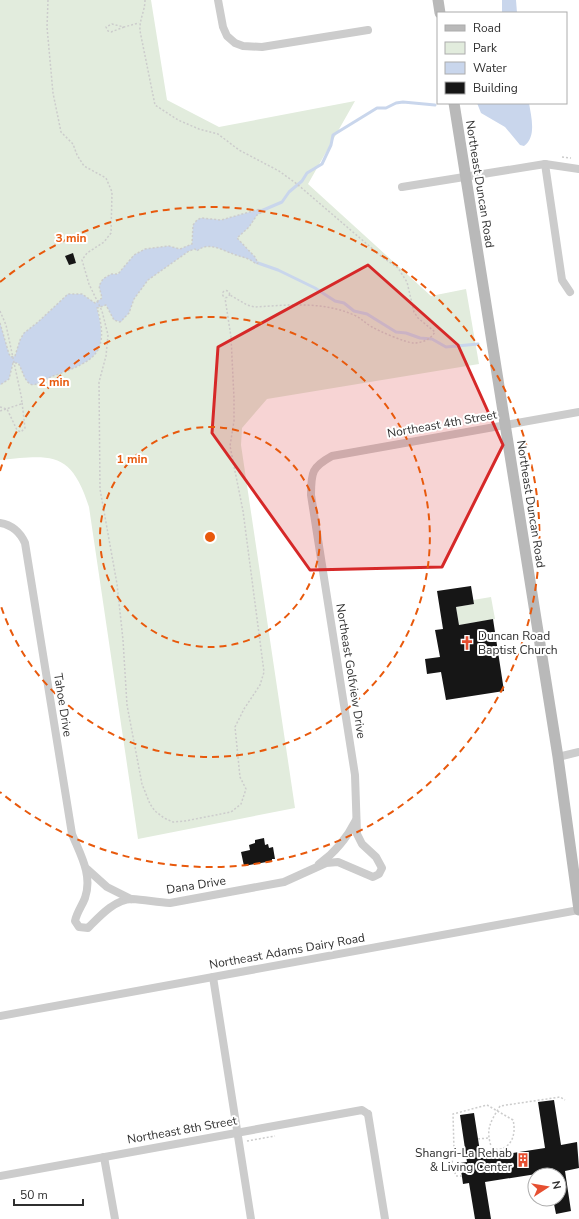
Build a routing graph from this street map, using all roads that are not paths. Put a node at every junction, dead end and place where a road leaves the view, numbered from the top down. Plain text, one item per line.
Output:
1 (218, 0) edge
2 (438, 0) edge
3 (440, 12) edge
4 (368, 30) dead end
5 (454, 104) edge
6 (545, 164) junction
7 (579, 169) edge
8 (466, 177) junction
9 (402, 187) dead end
10 (570, 292) dead end
11 (579, 412) edge
12 (505, 424) junction
13 (314, 470) joint
14 (0, 524) edge
15 (579, 752) edge
16 (558, 757) junction
17 (356, 820) junction
18 (382, 868) joint
19 (87, 869) junction
20 (312, 869) junction
21 (131, 899) junction
22 (579, 910) edge
23 (213, 977) junction
24 (0, 1016) edge
25 (237, 1132) junction
26 (104, 1157) junction
27 (0, 1176) edge
28 (115, 1219) edge
29 (251, 1219) edge
30 (385, 1219) edge

1 - 4 street
2 - 3 street
5 - 8 street, Northeast Duncan Road
6 - 7 street
6 - 8 street
6 - 10 street
8 - 9 street
8 - 12 street, Northeast Duncan Road
11 - 12 street, Northeast 4th Street
12 - 13 street, Northeast 4th Street
12 - 16 street, Northeast Duncan Road
13 - 17 street, Northeast Golfview Drive
14 - 19 street, Tahoe Drive
15 - 16 street
16 - 22 street, Northeast Duncan Road
17 - 18 street, Northeast Golfview Drive
17 - 20 street, Dana Drive
18 - 20 street, Dana Drive
19 - 21 street, Tahoe Drive
19 - 21 street, Tahoe Drive
20 - 21 street, Dana Drive
22 - 23 street, Northeast Adams Dairy Road
23 - 24 street, Northeast Adams Dairy Road
23 - 25 street
25 - 26 street, Northeast 8th Street
25 - 29 street
25 - 30 street, Northeast 8th Street
26 - 27 street, Northeast 8th Street
26 - 28 street

